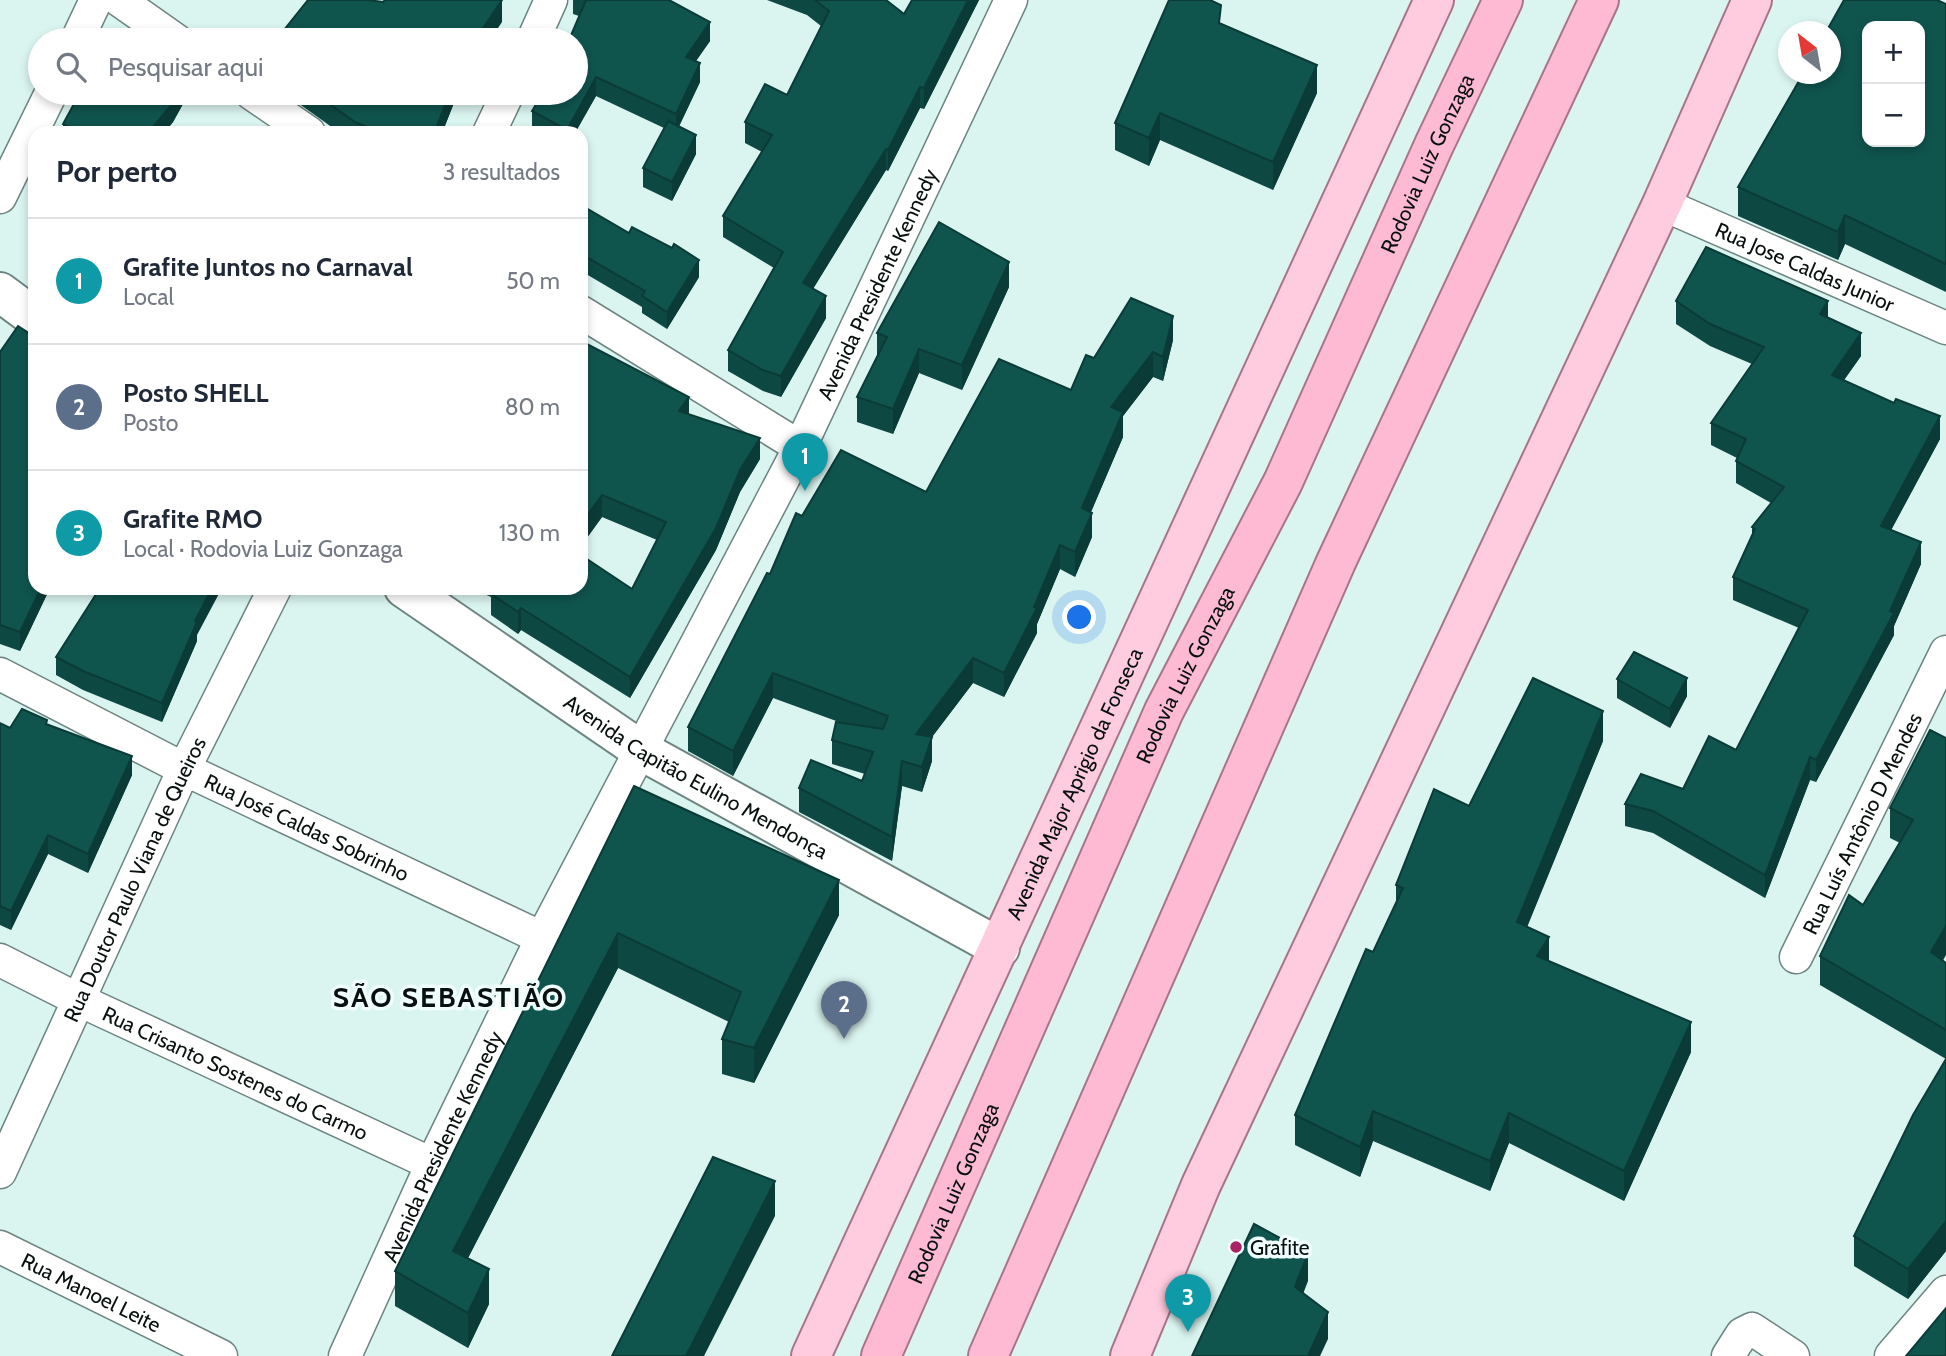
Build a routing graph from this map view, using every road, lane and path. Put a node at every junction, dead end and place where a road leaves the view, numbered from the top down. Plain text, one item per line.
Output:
1 (96, 0) edge
2 (119, 0) edge
3 (551, 0) edge
4 (1011, 0) edge
5 (1434, 0) edge
6 (1503, 0) edge
7 (1599, 0) edge
8 (1752, 0) edge
9 (83, 28) edge
10 (159, 28) edge
11 (538, 28) edge
12 (45, 105) edge
13 (268, 105) edge
14 (502, 105) edge
15 (35, 126) edge
16 (299, 126) edge
17 (492, 126) edge
18 (28, 140) edge
19 (0, 197) edge
20 (1662, 204) junction
21 (0, 292) edge
22 (28, 313) edge
23 (588, 316) edge
24 (1946, 328) edge
25 (800, 447) junction
26 (271, 595) edge
27 (414, 595) edge
28 (1946, 652) edge
29 (0, 674) edge
30 (642, 751) junction
31 (184, 769) junction
32 (542, 938) junction
33 (1000, 948) junction
34 (1796, 957) dead end
35 (0, 960) edge
36 (80, 1001) junction
37 (432, 1164) junction
38 (0, 1172) edge
39 (0, 1247) edge
40 (1946, 1292) edge
41 (221, 1356) edge
42 (345, 1356) edge
43 (811, 1356) edge
44 (881, 1356) edge
45 (988, 1356) edge
46 (1130, 1356) edge
47 (1728, 1356) edge
48 (1793, 1356) edge
49 (1891, 1356) edge

1 - 9 street
2 - 10 street
3 - 11 street
4 - 25 street, Avenida Presidente Kennedy
5 - 33 main road, Avenida Major Aprigio da Fonseca
6 - 44 highway, Rodovia Luiz Gonzaga
7 - 45 highway
8 - 20 main road
12 - 15 street
13 - 16 street
14 - 17 street
18 - 19 street
20 - 24 street, Rua Jose Caldas Junior
20 - 46 main road
21 - 22 main road
23 - 25 street
25 - 30 street, Avenida Presidente Kennedy
26 - 31 street, Rua Doutor Paulo Viana de Queiros
27 - 30 main road, Avenida Capitão Eulino Mendonça
28 - 34 street, Rua Luís Antônio D Mendes
29 - 31 street, Rua José Caldas Sobrinho
30 - 32 street, Avenida Presidente Kennedy
30 - 33 main road, Avenida Capitão Eulino Mendonça
31 - 32 street, Rua José Caldas Sobrinho
31 - 36 street, Rua Doutor Paulo Viana de Queiros
32 - 37 street, Avenida Presidente Kennedy
33 - 43 main road, Avenida Major Aprigio da Fonseca
35 - 36 street, Rua Crisanto Sostenes do Carmo
36 - 37 street, Rua Crisanto Sostenes do Carmo
36 - 38 street, Rua Doutor Paulo Viana de Queiros
37 - 42 street, Avenida Presidente Kennedy
39 - 41 street, Rua Manoel Leite
40 - 49 street
47 - 48 street

